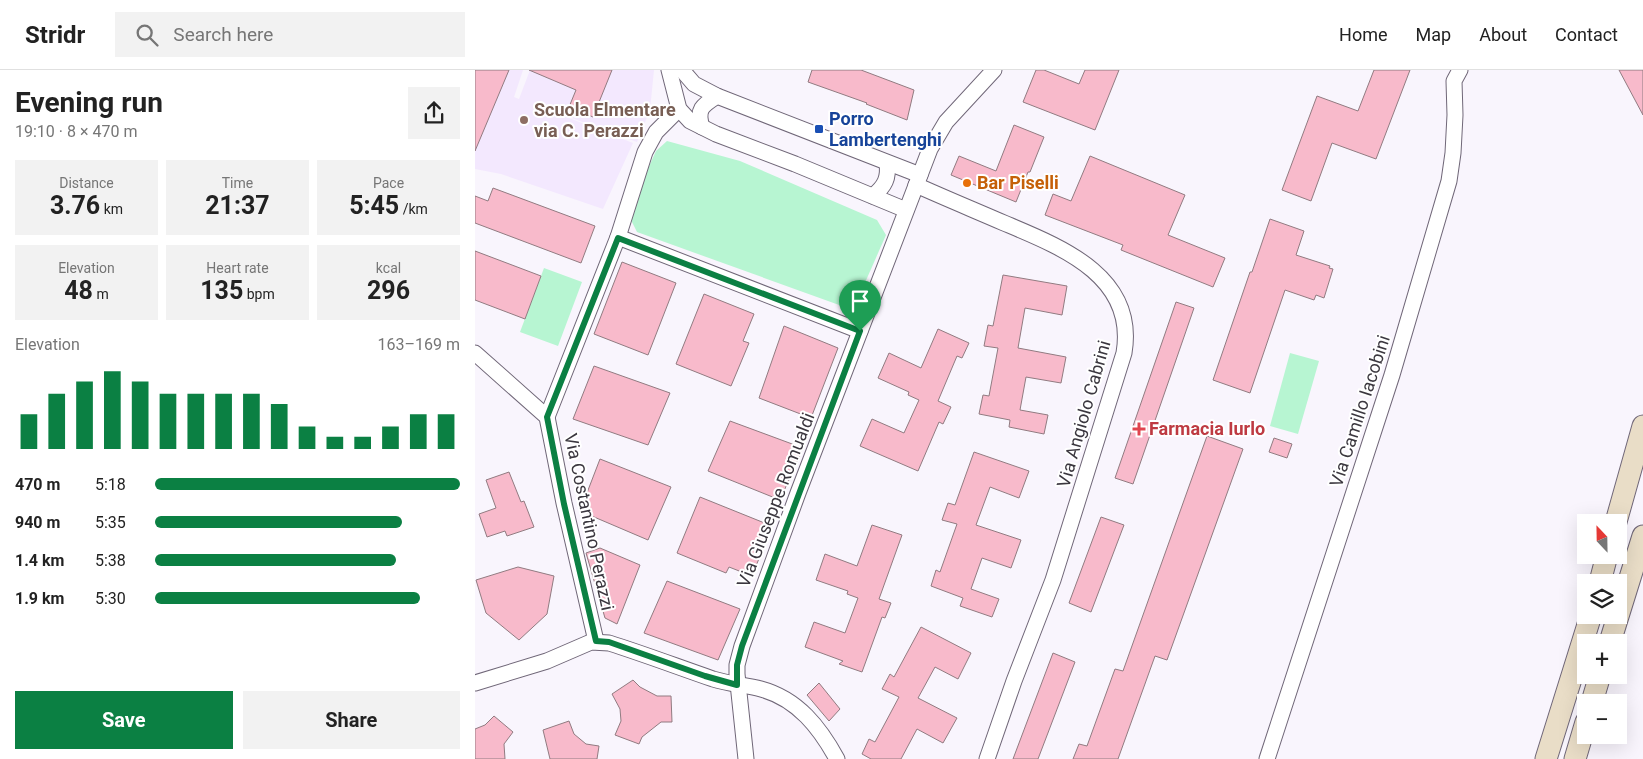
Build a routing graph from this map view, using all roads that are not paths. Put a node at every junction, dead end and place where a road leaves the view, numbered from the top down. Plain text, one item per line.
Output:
1 (669, 70) edge
2 (682, 70) edge
3 (994, 70) edge
4 (1454, 74) edge
5 (717, 96) junction
6 (679, 110) junction
7 (702, 127) junction
8 (887, 163) junction
9 (918, 180) junction
10 (873, 196) junction
11 (906, 210) junction
12 (618, 238) junction
13 (860, 331) junction
14 (475, 353) edge
15 (547, 417) junction
16 (1643, 426) edge
17 (1618, 514) edge
18 (1643, 536) edge
19 (1588, 624) edge
20 (1612, 634) edge
21 (596, 641) junction
22 (475, 683) edge
23 (737, 685) junction
24 (1579, 744) edge
25 (745, 759) edge
26 (837, 759) edge
27 (987, 759) edge
28 (1267, 759) edge
29 (1546, 759) edge
30 (1575, 759) edge

1 - 6 street
2 - 5 street, Via Angiolo Cabrini
3 - 9 street, Via Giuseppe Romualdi
4 - 28 street, Via Camillo Iacobini
5 - 7 street
5 - 8 street, Via Angiolo Cabrini
6 - 7 street
6 - 12 street
7 - 10 street
8 - 9 street, Via Angiolo Cabrini
8 - 10 street
9 - 11 street, Via Giuseppe Romualdi
9 - 27 street, Via Angiolo Cabrini
10 - 11 street
11 - 13 street, Via Giuseppe Romualdi
12 - 13 street
12 - 15 street
13 - 23 street, Via Giuseppe Romualdi
14 - 15 street, Via Costantino Perazzi
15 - 21 street, Via Costantino Perazzi
16 - 17 main road
18 - 20 main road
19 - 29 main road
21 - 22 street
21 - 23 street
23 - 25 street, Via Giuseppe Romualdi
23 - 26 street
24 - 30 main road

